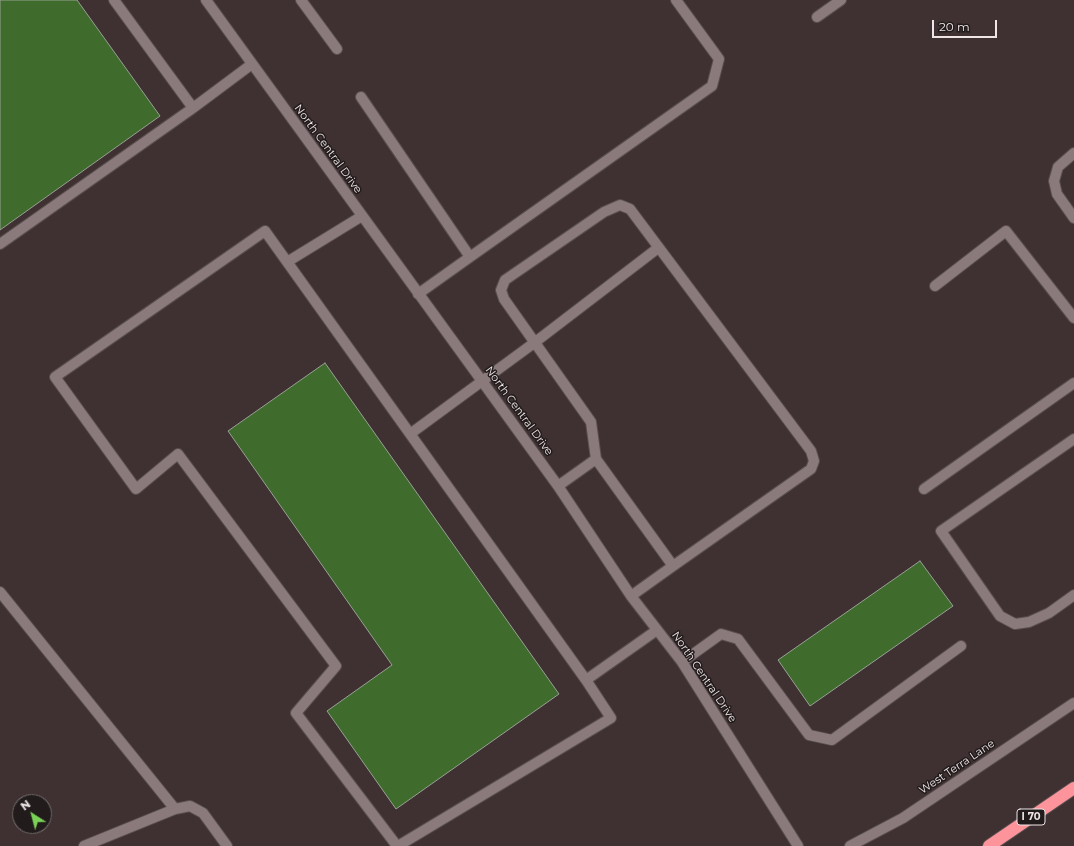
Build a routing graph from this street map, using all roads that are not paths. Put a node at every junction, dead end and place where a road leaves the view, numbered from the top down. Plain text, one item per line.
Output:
1 (114, 0) edge
2 (206, 0) edge
3 (301, 0) edge
4 (676, 0) edge
5 (841, 0) edge
6 (818, 17) dead end
7 (337, 50) dead end
8 (252, 64) junction
9 (361, 98) dead end
10 (193, 108) junction
11 (1074, 153) edge
12 (362, 216) junction
13 (1074, 218) edge
14 (0, 244) edge
15 (658, 248) junction
16 (470, 257) junction
17 (288, 262) junction
18 (935, 286) dead end
19 (418, 294) junction
20 (1074, 318) edge
21 (534, 342) junction
22 (482, 381) junction
23 (1074, 383) edge
24 (410, 434) junction
25 (1074, 439) edge
26 (596, 459) junction
27 (558, 486) junction
28 (924, 489) dead end
29 (673, 566) junction
30 (0, 592) edge
31 (1074, 595) edge
32 (631, 596) junction
33 (657, 630) junction
34 (962, 646) dead end
35 (682, 662) junction
36 (586, 680) junction
37 (1074, 703) edge
38 (1074, 788) edge
39 (175, 809) junction
40 (84, 846) edge
41 (227, 846) edge
42 (397, 846) edge
43 (798, 846) edge
44 (850, 846) edge
45 (989, 846) edge

1 - 10 street
2 - 8 street, North Central Drive
3 - 7 street
4 - 16 street
5 - 6 street
8 - 10 street
8 - 12 street, North Central Drive
9 - 16 street
10 - 14 street
11 - 13 street
12 - 17 street
12 - 19 street, North Central Drive
15 - 21 street
15 - 21 street
15 - 29 street
16 - 19 street
17 - 24 street
17 - 42 street
18 - 20 street
19 - 22 street, North Central Drive
21 - 22 street
21 - 26 street
22 - 24 street
22 - 27 street, North Central Drive
23 - 28 street
24 - 36 street
25 - 31 street
26 - 27 street
26 - 29 street
27 - 32 street, North Central Drive
29 - 32 street
30 - 39 street
32 - 33 street, North Central Drive
33 - 35 street, North Central Drive
33 - 36 street
34 - 35 street
35 - 43 street, North Central Drive
36 - 42 street
37 - 44 street, West Terra Lane
38 - 45 highway, I 70
39 - 40 street
39 - 41 street

